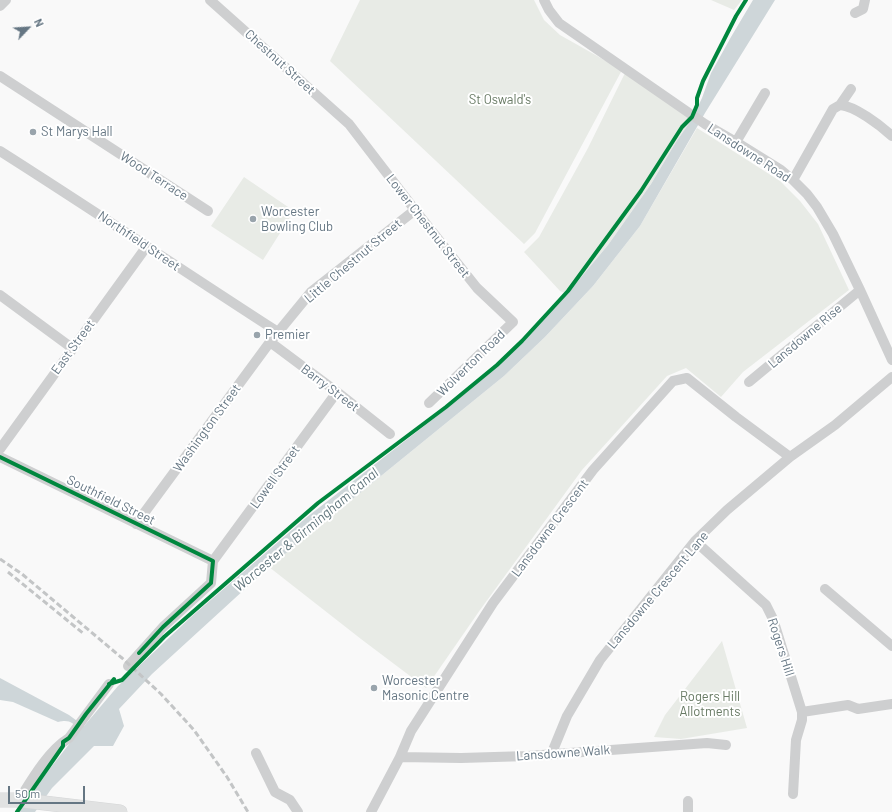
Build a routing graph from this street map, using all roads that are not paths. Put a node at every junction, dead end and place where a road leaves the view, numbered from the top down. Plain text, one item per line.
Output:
1 (6, 0) edge
2 (210, 0) edge
3 (544, 0) edge
4 (865, 0) edge
5 (0, 6) edge
6 (855, 13) dead end
7 (0, 76) edge
8 (851, 89) dead end
9 (765, 93) dead end
10 (840, 105) junction
11 (349, 124) joint
12 (892, 136) edge
13 (736, 142) junction
14 (0, 151) edge
15 (793, 180) junction
16 (415, 210) junction
17 (208, 211) dead end
18 (147, 246) junction
19 (860, 290) junction
20 (0, 295) edge
21 (513, 322) joint
22 (278, 332) junction
23 (270, 342) junction
24 (72, 348) junction
25 (892, 360) edge
26 (892, 377) edge
27 (749, 382) dead end
28 (337, 392) junction
29 (429, 403) dead end
30 (390, 434) dead end
31 (0, 449) edge
32 (0, 457) edge
33 (790, 457) junction
34 (136, 524) junction
35 (695, 541) junction
36 (213, 561) junction
37 (825, 589) dead end
38 (892, 646) edge
39 (128, 666) dead end
40 (109, 684) dead end
41 (892, 704) edge
42 (802, 712) junction
43 (726, 745) dead end
44 (256, 753) dead end
45 (551, 755) junction
46 (400, 757) junction
47 (793, 794) dead end
48 (0, 800) edge
49 (22, 800) junction
50 (688, 801) dead end
51 (120, 812) edge
52 (298, 812) edge
53 (371, 812) edge
54 (688, 812) edge

1 - 5 street
2 - 11 street, Chestnut Street
3 - 13 street, Lansdowne Road
4 - 6 street
7 - 17 street, Wood Terrace
8 - 10 street
9 - 13 street
10 - 12 street
10 - 15 street
11 - 16 street, Lower Chestnut Street
13 - 15 street, Lansdowne Road
14 - 18 street, Northfield Street
15 - 19 street, Lansdowne Road
16 - 21 street, Lower Chestnut Street
16 - 22 street, Little Chestnut Street
18 - 22 street, Northfield Street
18 - 24 street, East Street
19 - 25 street, Lansdowne Road
19 - 27 street, Lansdowne Rise
20 - 24 street
21 - 29 street, Wolverton Road
22 - 23 street, Washington Street
23 - 28 street, Barry Street
23 - 34 street, Washington Street
24 - 31 street, East Street
26 - 33 street, Lansdowne Crescent Lane
28 - 30 street, Barry Street
28 - 36 street, Lowell Street
32 - 34 street, Southfield Street
33 - 35 street, Lansdowne Crescent Lane
33 - 46 street, Lansdowne Crescent
34 - 36 street, Southfield Street
35 - 42 street, Rogers Hill
35 - 45 street, Lansdowne Crescent Lane
36 - 39 street
37 - 38 street
40 - 49 street
41 - 42 street
42 - 47 street
43 - 45 street, Lansdowne Walk
44 - 52 street
45 - 46 street, Lansdowne Walk
46 - 53 street, Lansdowne Crescent
48 - 49 main road
49 - 51 main road
50 - 54 street

